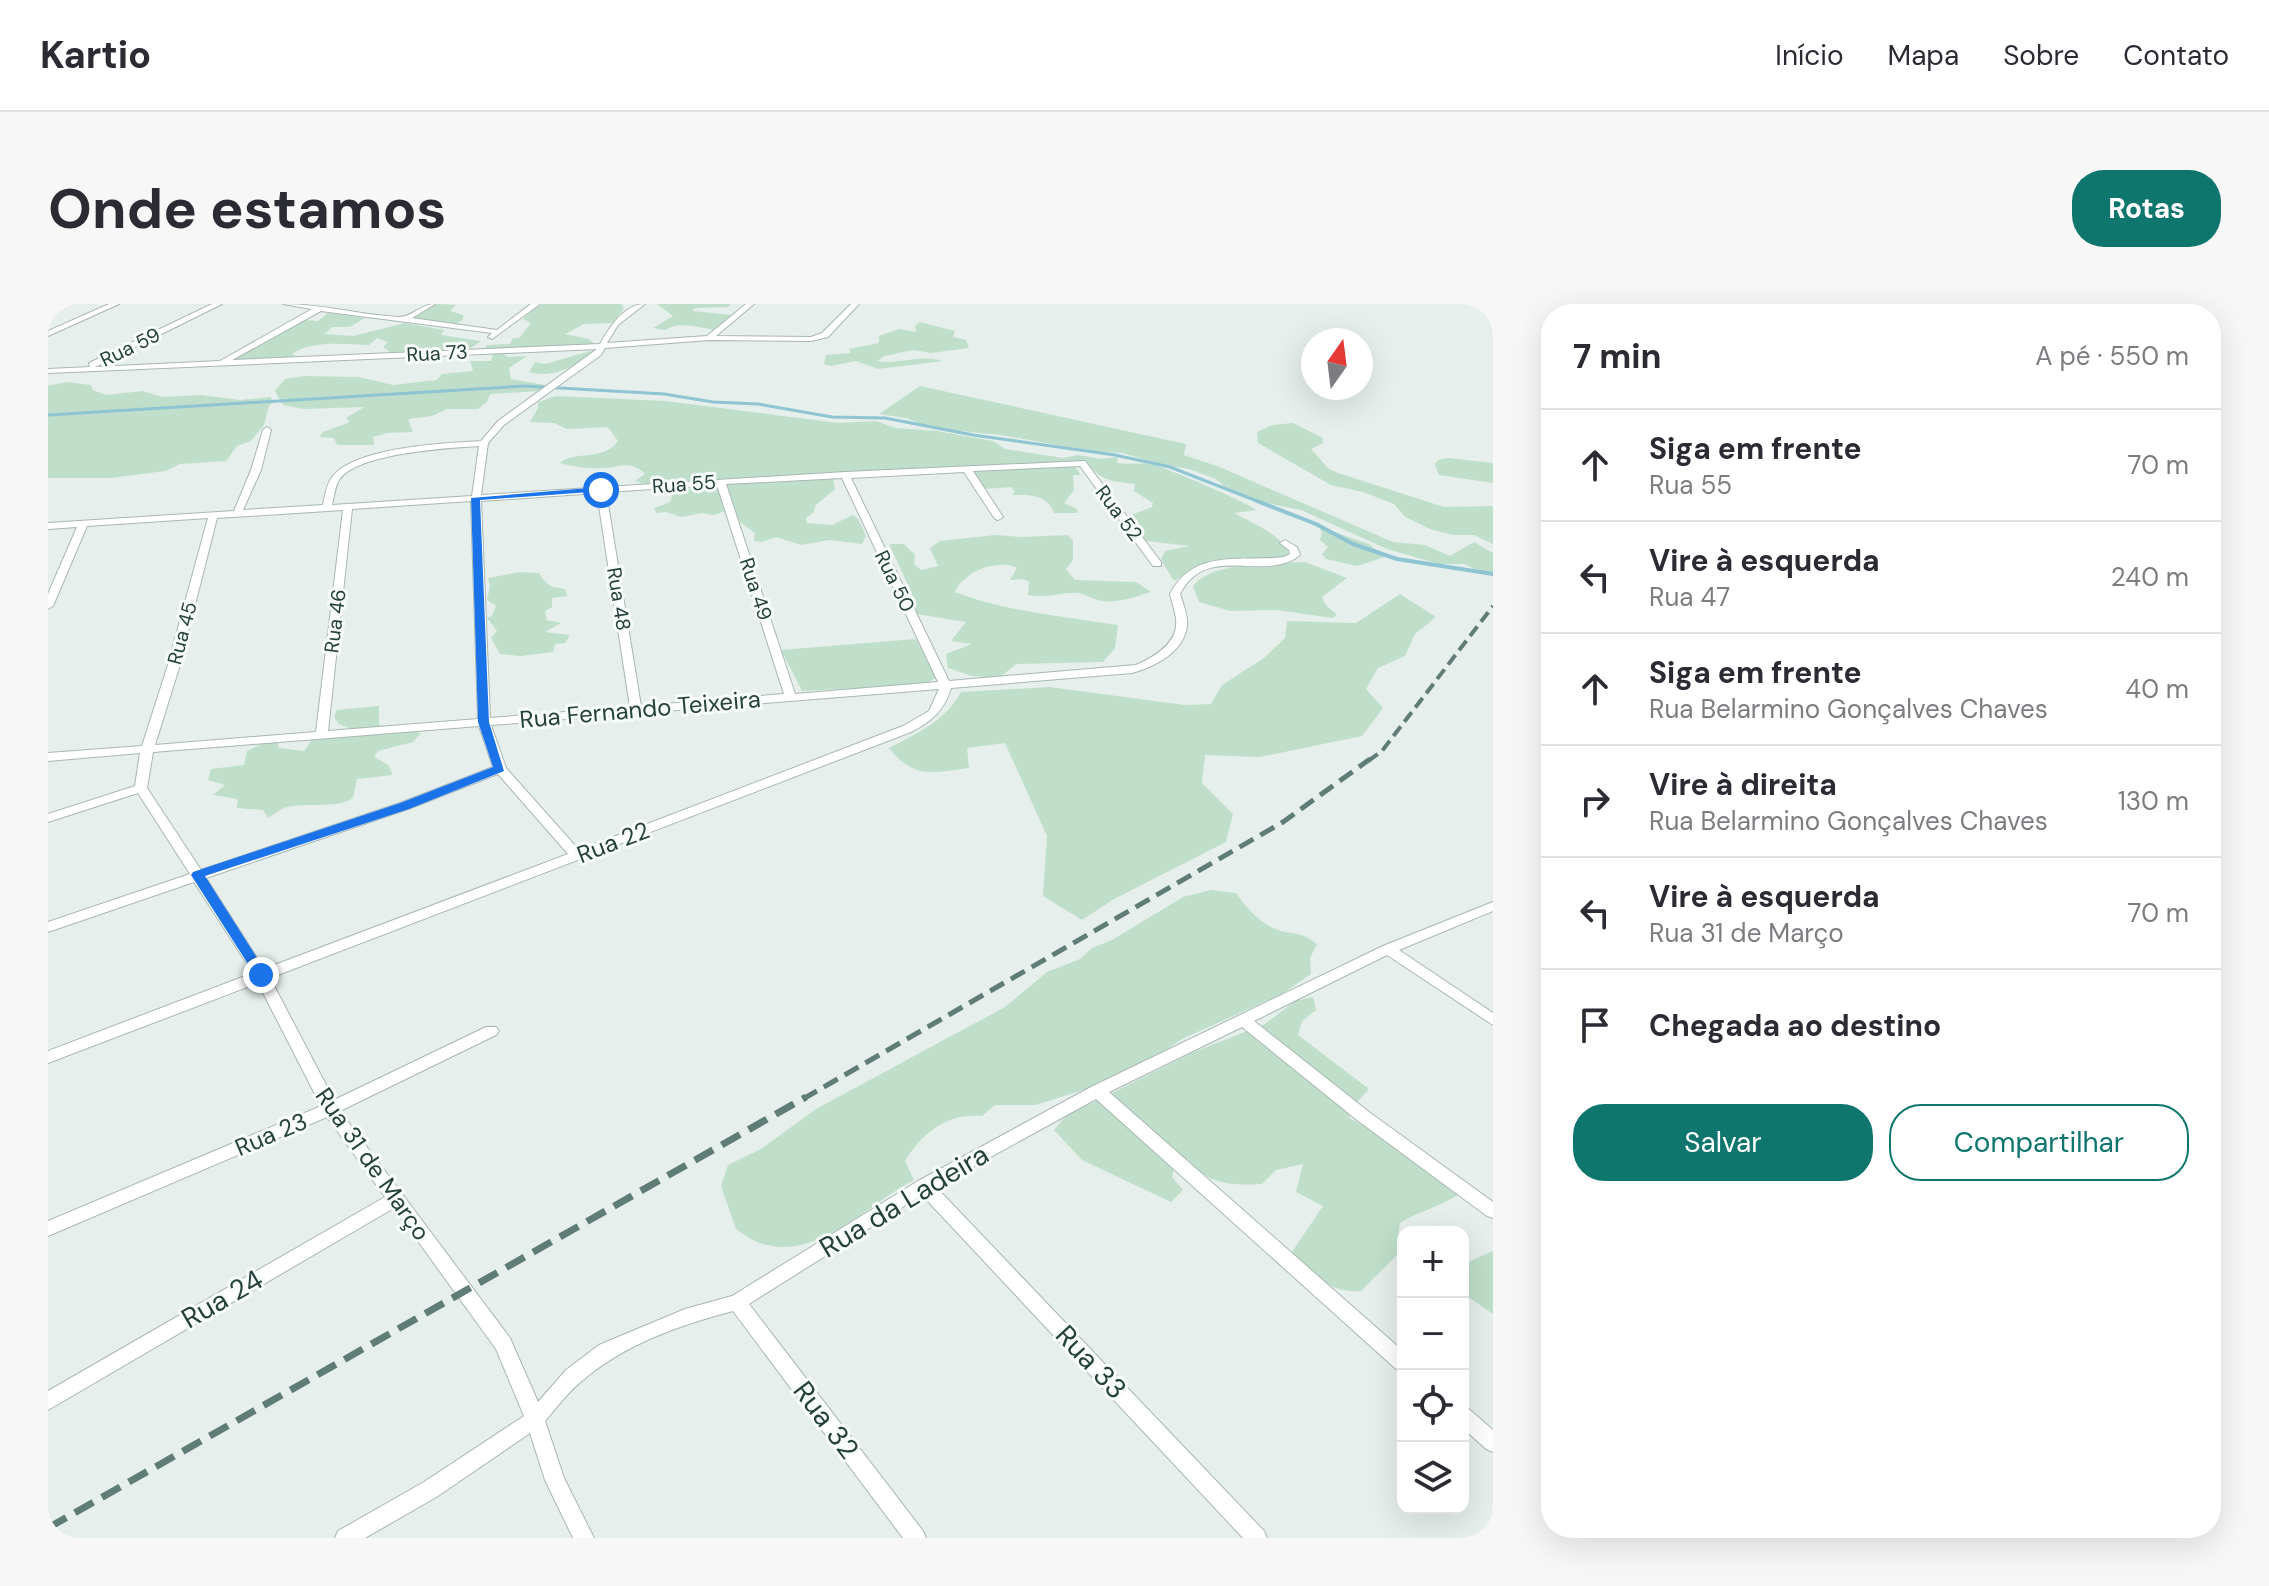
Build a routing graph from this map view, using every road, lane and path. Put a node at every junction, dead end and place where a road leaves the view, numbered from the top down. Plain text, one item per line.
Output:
1 (115, 304) edge
2 (218, 304) edge
3 (287, 304) edge
4 (328, 304) edge
5 (431, 304) edge
6 (536, 304) edge
7 (641, 304) edge
8 (750, 304) edge
9 (855, 304) edge
10 (319, 309) junction
11 (403, 321) junction
12 (498, 332) junction
13 (48, 334) edge
14 (709, 338) junction
15 (604, 346) junction
16 (475, 352) junction
17 (221, 364) junction
18 (86, 368) junction
19 (48, 371) edge
20 (267, 430) dead end
21 (484, 443) junction
22 (1082, 463) joint
23 (967, 469) junction
24 (845, 475) junction
25 (721, 482) junction
26 (601, 490) junction
27 (476, 498) junction
28 (348, 506) junction
29 (327, 507) junction
30 (237, 514) junction
31 (213, 516) junction
32 (998, 517) dead end
33 (83, 524) junction
34 (48, 526) edge
35 (1285, 543) dead end
36 (1157, 564) dead end
37 (48, 606) edge
38 (946, 686) junction
39 (790, 696) junction
40 (636, 709) junction
41 (484, 722) junction
42 (322, 735) junction
43 (147, 750) junction
44 (48, 757) edge
45 (500, 769) junction
46 (141, 788) junction
47 (48, 818) edge
48 (577, 856) junction
49 (198, 875) junction
50 (1493, 906) edge
51 (48, 927) edge
52 (1388, 949) junction
53 (261, 975) junction
54 (1243, 1020) junction
55 (1493, 1020) edge
56 (491, 1031) dead end
57 (48, 1057) edge
58 (1097, 1091) junction
59 (330, 1109) junction
60 (924, 1186) junction
61 (397, 1198) junction
62 (1493, 1211) edge
63 (48, 1229) edge
64 (737, 1302) junction
65 (1397, 1358) edge
66 (48, 1401) edge
67 (535, 1419) junction
68 (1469, 1421) edge
69 (1493, 1443) edge
70 (345, 1538) edge
71 (584, 1538) edge
72 (916, 1538) edge
73 (1257, 1538) edge

1 - 13 street
2 - 18 street, Rua 59
3 - 10 street
4 - 10 street
5 - 11 street
6 - 12 street
7 - 15 street
8 - 14 street
9 - 14 street, Rua 73
10 - 11 street
10 - 17 street
11 - 12 street
12 - 16 street
14 - 15 street, Rua 73
15 - 16 street, Rua 73
15 - 21 street
16 - 17 street, Rua 73
17 - 18 street, Rua 73
18 - 19 street, Rua 73
20 - 30 street
21 - 27 street
21 - 29 street
22 - 23 street, Rua 55
22 - 36 street, Rua 52
23 - 24 street, Rua 55
23 - 32 street
24 - 25 street, Rua 55
24 - 38 street, Rua 50
25 - 26 street, Rua 55
25 - 39 street, Rua 49
26 - 27 street, Rua 55
26 - 40 street, Rua 48
27 - 28 street, Rua 55
27 - 41 street
28 - 29 street, Rua 55
28 - 42 street, Rua 46
29 - 30 street, Rua 55
30 - 31 street, Rua 55
31 - 33 street, Rua 55
31 - 43 street, Rua 45
33 - 34 street, Rua 55
33 - 37 street
35 - 38 street, Rua Fernando Teixeira
38 - 39 street, Rua Fernando Teixeira
38 - 48 street, Rua 22
39 - 40 street, Rua Fernando Teixeira
40 - 41 street, Rua Fernando Teixeira
41 - 42 street, Rua Fernando Teixeira
41 - 45 street
42 - 43 street, Rua Fernando Teixeira
43 - 44 street, Rua Fernando Teixeira
43 - 46 street
45 - 48 street
45 - 49 street
46 - 47 street
46 - 49 street, Rua 31 de Março
48 - 53 street, Rua 22
49 - 51 street
49 - 53 street, Rua 31 de Março
50 - 52 street, Rua da Ladeira
52 - 54 street, Rua da Ladeira
52 - 55 street
53 - 57 street, Rua 22
53 - 59 street, Rua 31 de Março
54 - 58 street, Rua da Ladeira
54 - 62 street
56 - 59 street, Rua 23
58 - 60 street, Rua da Ladeira
58 - 65 street
59 - 61 street, Rua 31 de Março
59 - 63 street, Rua 23
60 - 64 street, Rua da Ladeira
60 - 73 street, Rua 33
61 - 66 street, Rua 24
61 - 67 street, Rua 31 de Março
64 - 67 street, Rua da Ladeira
64 - 72 street, Rua 32
67 - 70 street, Rua da Ladeira
67 - 71 street, Rua 31 de Março
68 - 69 street

